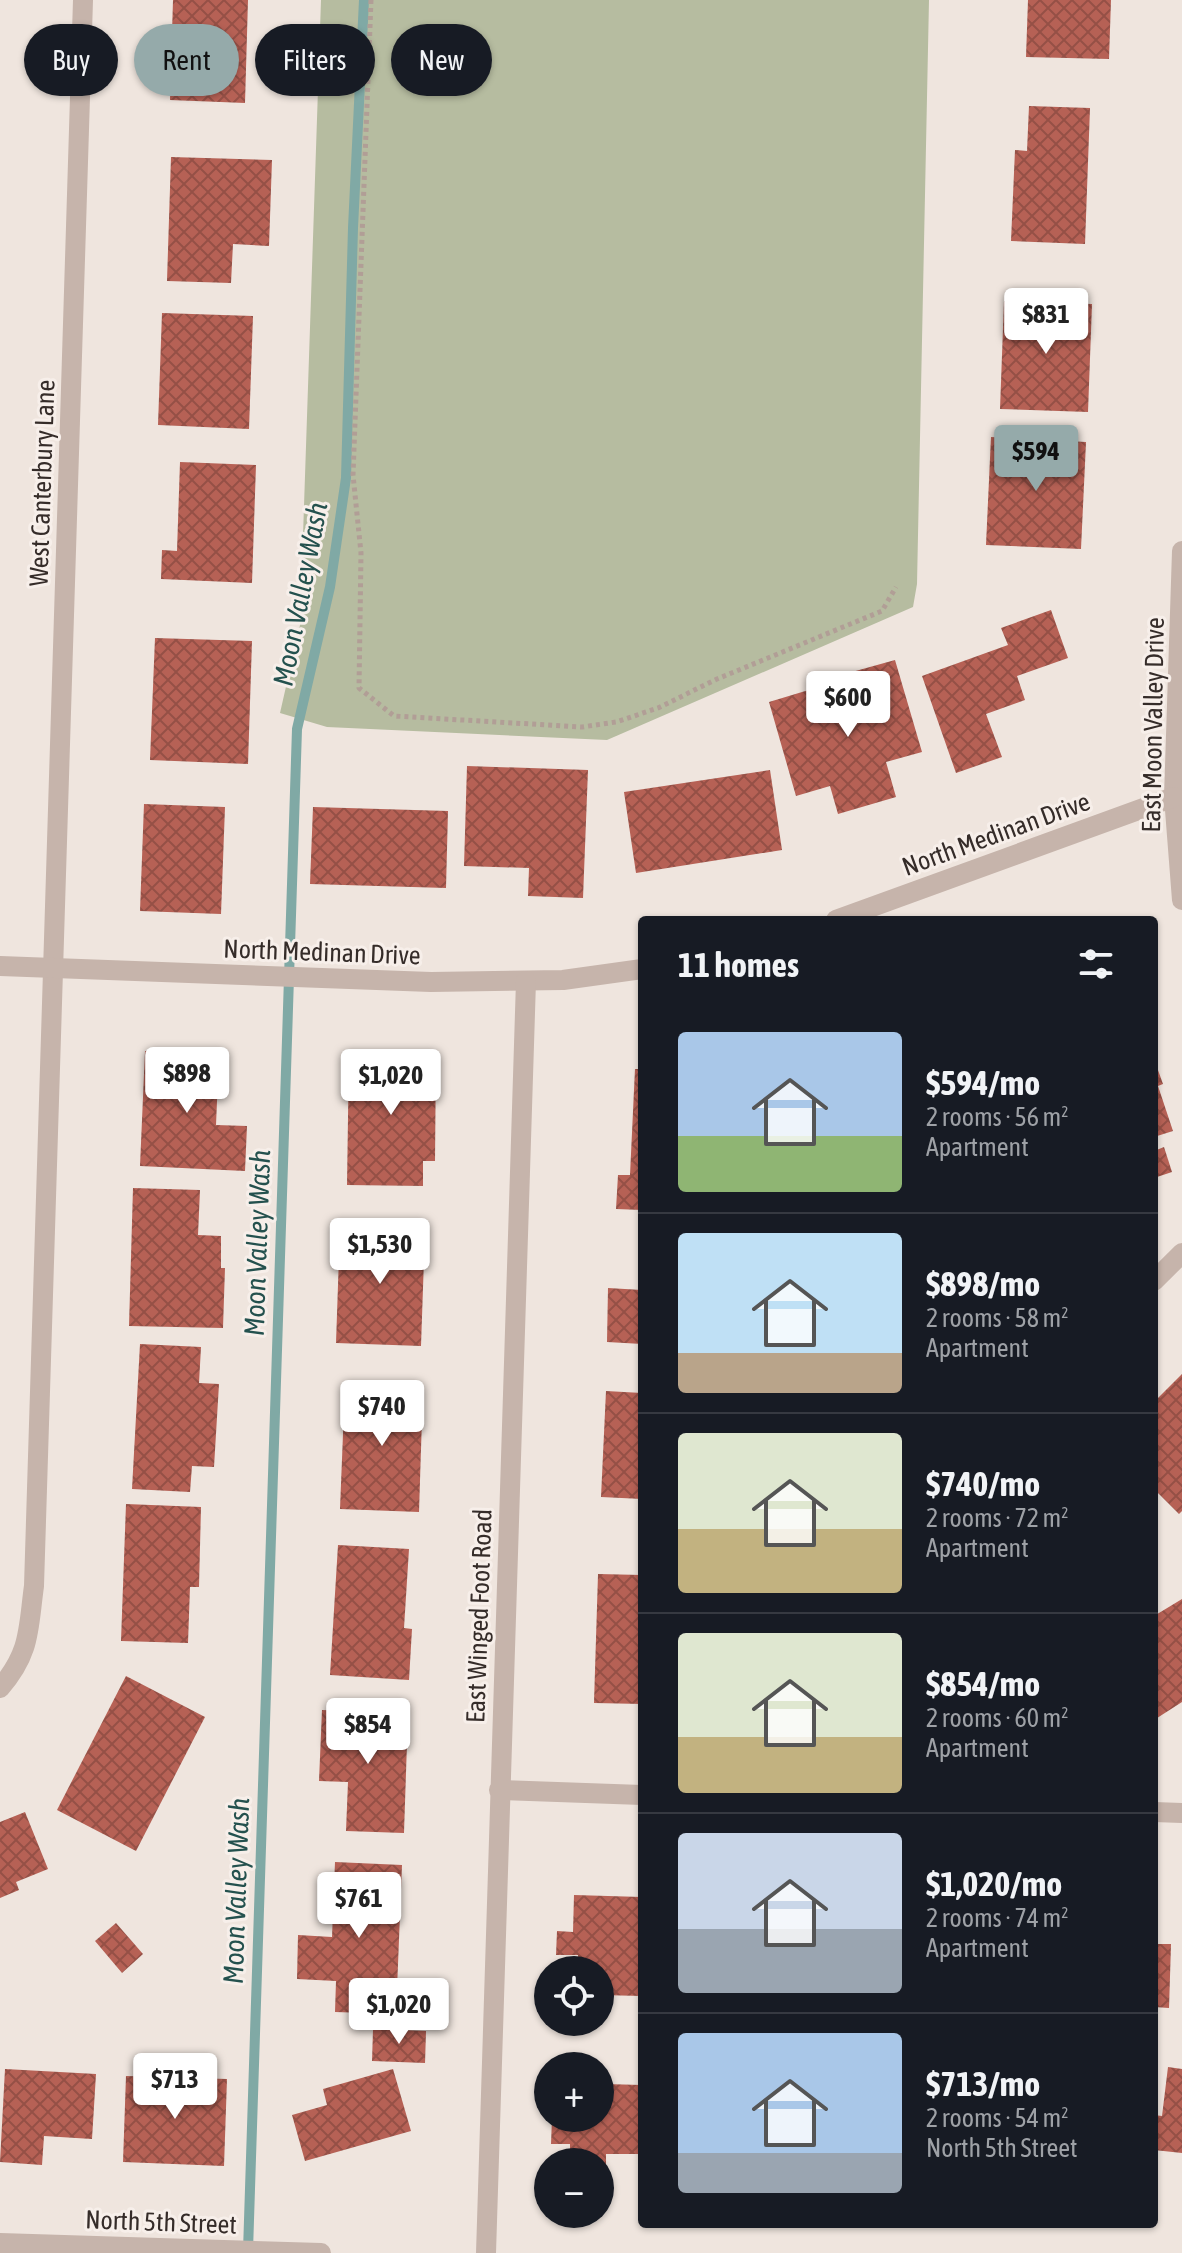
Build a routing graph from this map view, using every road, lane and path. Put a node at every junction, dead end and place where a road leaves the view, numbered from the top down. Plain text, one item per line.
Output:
1 (83, 0) edge
2 (371, 0) edge
3 (1182, 551) edge
4 (896, 587) dead end
5 (1174, 797) junction
6 (1182, 900) edge
7 (847, 916) edge
8 (0, 966) edge
9 (53, 968) junction
10 (638, 970) edge
11 (526, 981) junction
12 (1182, 1253) edge
13 (1158, 1277) edge
14 (0, 1688) edge
15 (499, 1790) junction
16 (638, 1795) edge
17 (1158, 1812) edge
18 (1182, 1813) edge
19 (2, 2247) edge
20 (321, 2253) edge
21 (486, 2253) edge

1 - 9 street, West Canterbury Lane
2 - 4 path
3 - 5 street, East Moon Valley Drive
5 - 6 street, East Moon Valley Drive
5 - 7 street, North Medinan Drive
8 - 9 street, North Medinan Drive
9 - 11 street, North Medinan Drive
9 - 14 street, West Canterbury Lane
10 - 11 street, North Medinan Drive
11 - 15 street, East Winged Foot Road
12 - 13 street
15 - 16 street
15 - 21 street, East Winged Foot Road
17 - 18 street
19 - 20 street, North 5th Street

